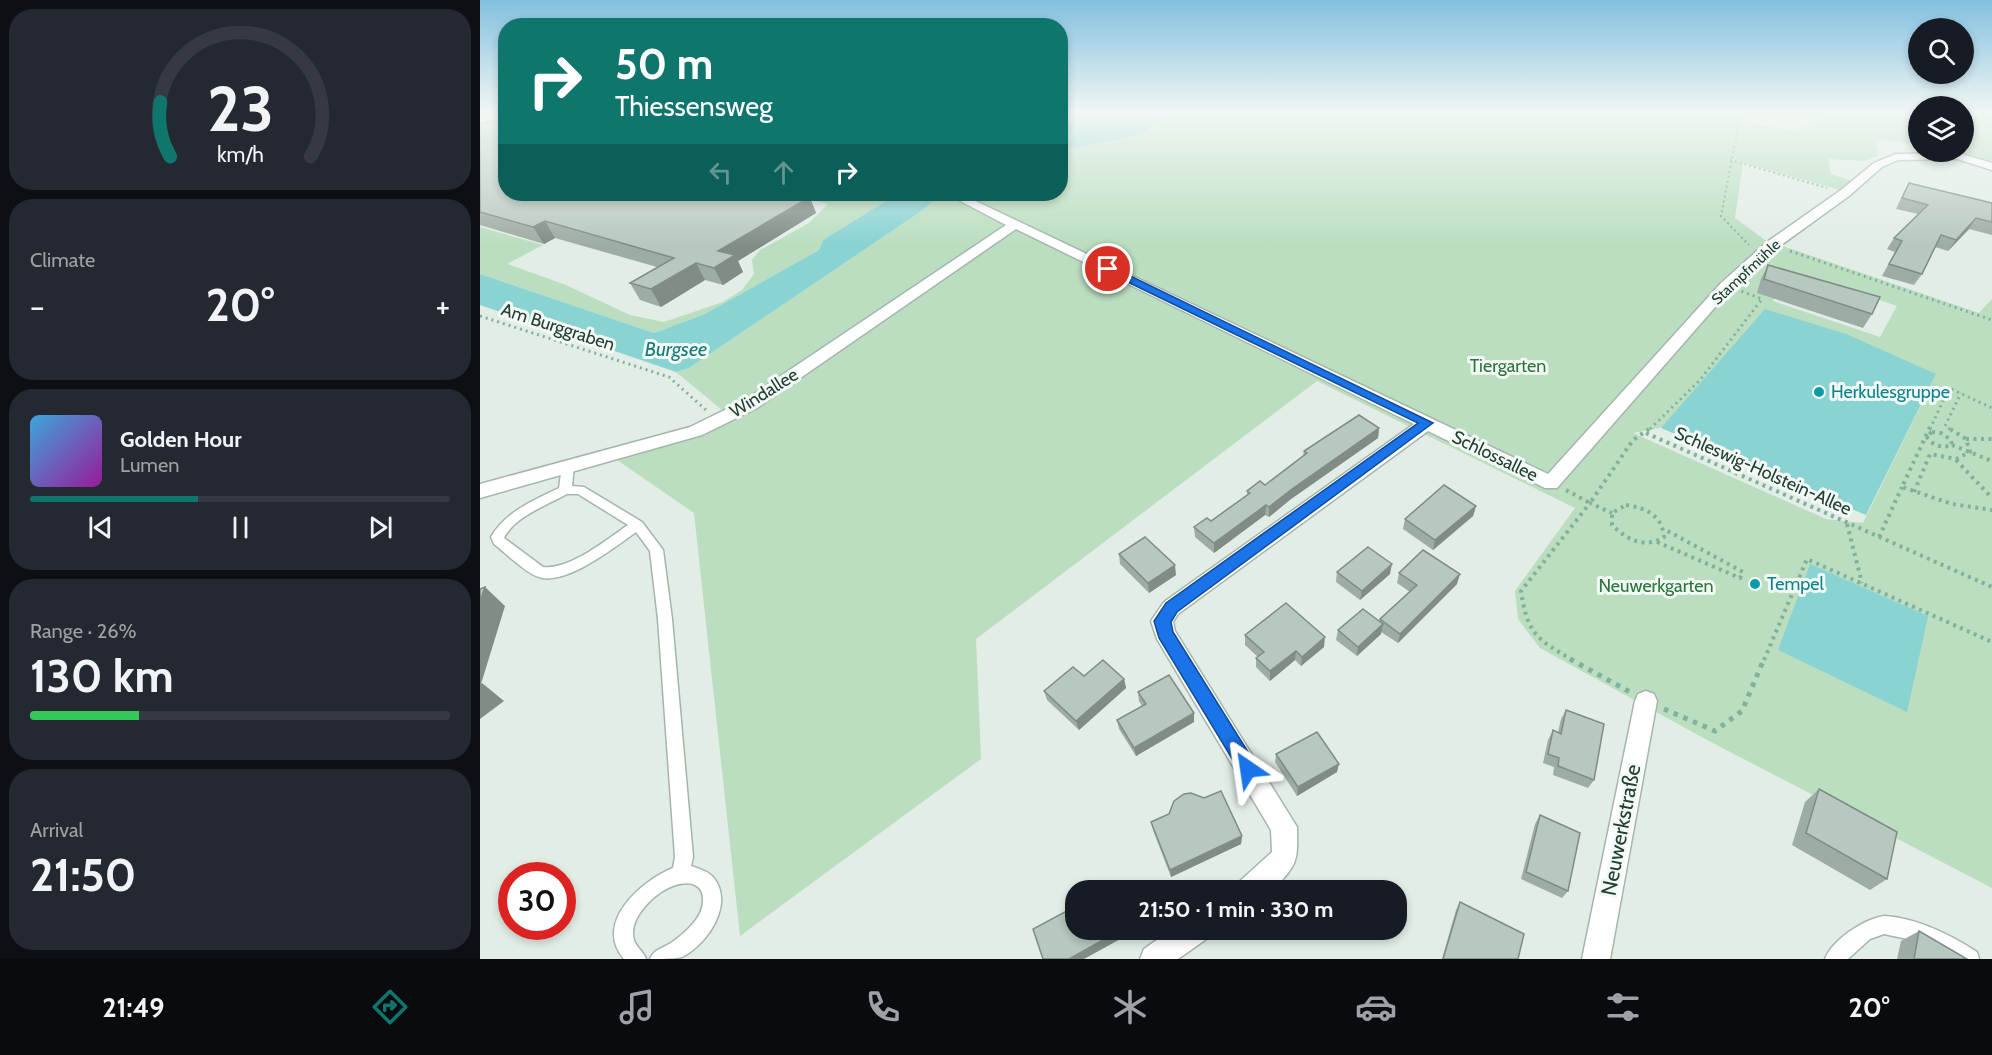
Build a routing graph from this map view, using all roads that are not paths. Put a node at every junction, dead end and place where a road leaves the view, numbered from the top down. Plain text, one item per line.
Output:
1 (1911, 157) edge
2 (1960, 157) edge
3 (1992, 167) edge
4 (967, 201) edge
5 (1014, 225) junction
6 (1427, 423) junction
7 (568, 466) junction
8 (1551, 483) joint
9 (565, 490) junction
10 (480, 491) edge
11 (638, 525) junction
12 (1646, 701) road end
13 (680, 875) junction
14 (1264, 880) edge
15 (1181, 940) edge
16 (637, 959) edge
17 (659, 959) edge
18 (1154, 959) edge
19 (1596, 959) edge
20 (1834, 959) edge
21 (1971, 959) edge

1 - 8 street, Stampfmühle
2 - 3 street, Stampfmühle
4 - 5 street, Schlossallee
5 - 6 street, Schlossallee
5 - 7 street, Windallee
6 - 8 street, Schlossallee
6 - 14 street
7 - 9 lane
7 - 10 street, Windallee
9 - 11 lane
9 - 11 lane
11 - 13 lane
12 - 19 street, Neuwerkstraße
13 - 16 lane
13 - 17 lane
15 - 18 street
20 - 21 lane

